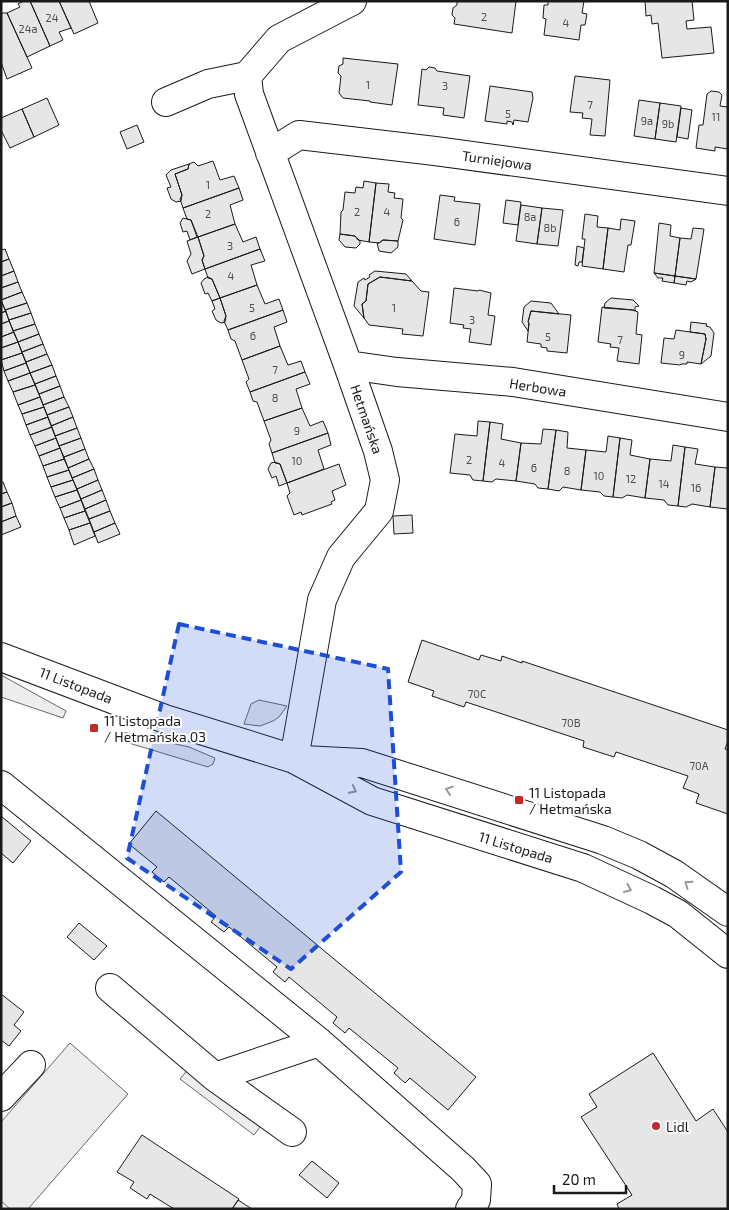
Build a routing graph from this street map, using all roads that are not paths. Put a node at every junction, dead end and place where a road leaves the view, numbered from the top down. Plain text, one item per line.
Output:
1 (352, 1) edge
2 (247, 76) junction
3 (166, 102) dead end
4 (270, 153) junction
5 (728, 191) edge
6 (348, 365) junction
7 (728, 417) edge
8 (1, 657) edge
9 (294, 759) junction
10 (1, 785) edge
11 (728, 912) edge
12 (728, 954) edge
13 (110, 988) dead end
14 (319, 1042) junction
15 (31, 1065) dead end
16 (215, 1077) junction
17 (1, 1097) edge
18 (292, 1132) dead end
19 (470, 1209) edge

1 - 2 street
2 - 3 street
2 - 4 street, Hetmańska
4 - 5 street, Turniejowa
4 - 6 street, Hetmańska
6 - 7 street, Herbowa
6 - 9 street, Hetmańska
8 - 9 street, 11 Listopada
11 -> 9 street, 11 Listopada
9 -> 12 street, 11 Listopada
10 - 14 street
13 - 16 street
14 - 16 street
14 - 19 street
15 - 17 street
16 - 18 street

